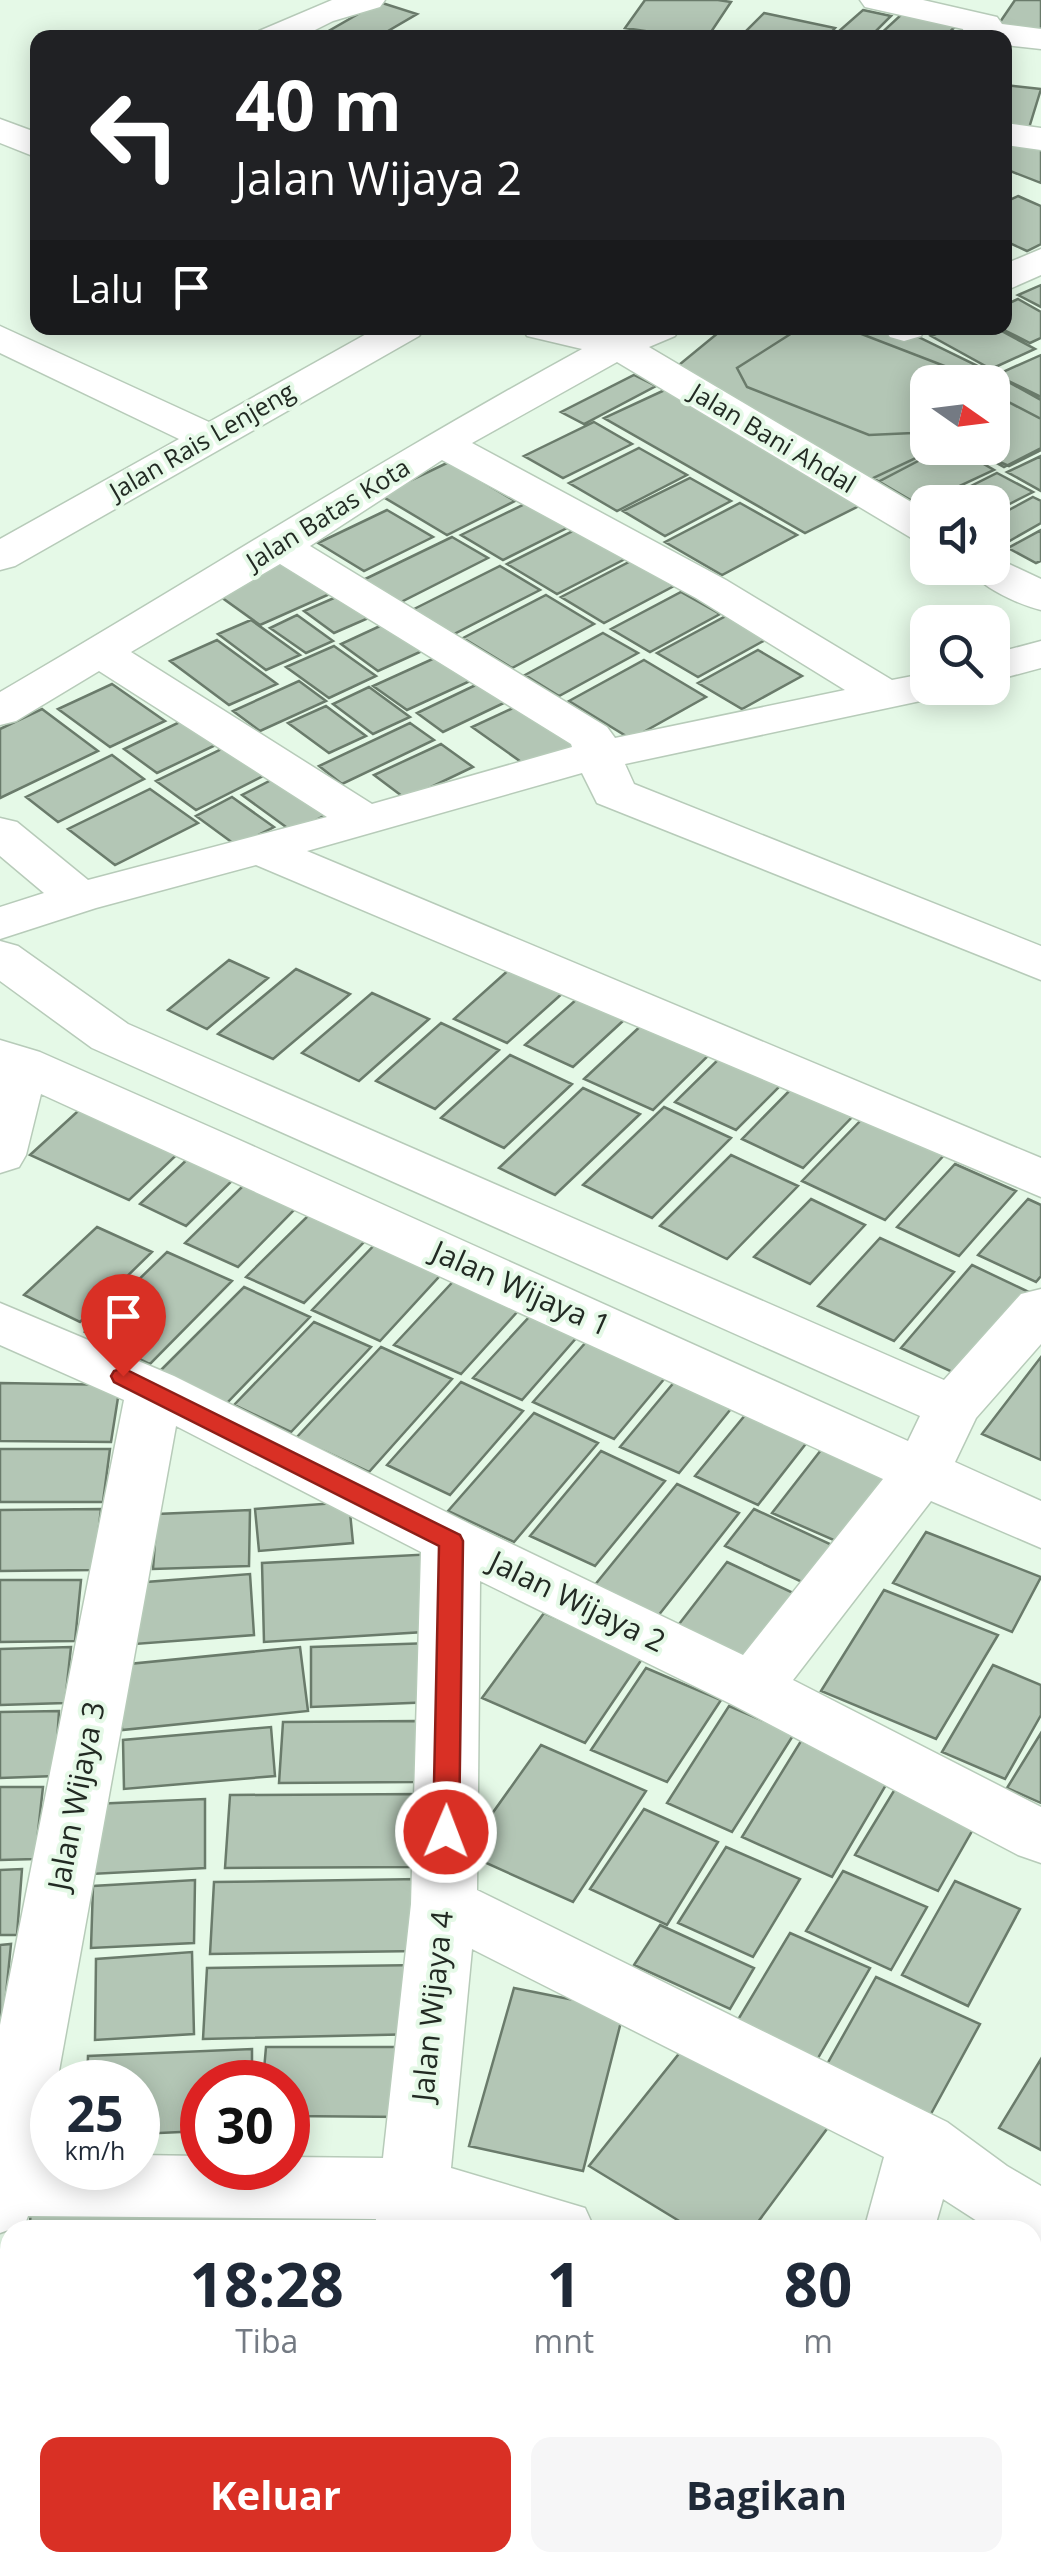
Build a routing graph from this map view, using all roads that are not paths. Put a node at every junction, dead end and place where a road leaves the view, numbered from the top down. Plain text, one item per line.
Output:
1 (282, 0) edge
2 (368, 0) edge
3 (878, 0) edge
4 (322, 14) junction
5 (985, 23) edge
6 (288, 30) edge
7 (1011, 30) edge
8 (1012, 30) edge
9 (1041, 38) edge
10 (0, 130) edge
11 (1012, 135) edge
12 (1041, 139) edge
13 (30, 143) edge
14 (1041, 260) edge
15 (1012, 274) edge
16 (393, 335) edge
17 (571, 335) edge
18 (645, 335) edge
19 (0, 338) edge
20 (618, 346) junction
21 (208, 437) junction
22 (441, 443) junction
23 (910, 519) edge
24 (280, 546) junction
25 (0, 557) edge
26 (1010, 579) edge
27 (1041, 597) edge
28 (98, 651) junction
29 (1041, 654) edge
30 (1010, 663) edge
31 (908, 692) edge
32 (0, 712) edge
33 (597, 757) junction
34 (366, 821) junction
35 (0, 832) edge
36 (260, 849) junction
37 (79, 897) junction
38 (0, 924) edge
39 (0, 957) edge
40 (1041, 964) edge
41 (11, 1060) edge
42 (0, 1155) edge
43 (1041, 1179) edge
44 (1041, 1308) edge
45 (0, 1323) edge
46 (154, 1390) junction
47 (953, 1406) junction
48 (922, 1471) junction
49 (1041, 1526) edge
50 (451, 1541) junction
51 (753, 1687) junction
52 (1041, 1837) edge
53 (444, 1904) junction
54 (922, 2143) junction
55 (2, 2194) edge
56 (412, 2209) edge
57 (1032, 2218) dead end
58 (490, 2220) edge
59 (901, 2220) edge

1 - 4 street
2 - 4 street
3 - 5 street
4 - 6 street
5 - 7 street
8 - 9 street
10 - 13 street
11 - 12 street
14 - 15 street
16 - 21 street, Jalan Rais Lenjeng
17 - 20 street, Jalan Bani Ahdal
18 - 20 street, Jalan Batas Kota
19 - 21 street
20 - 22 street, Jalan Batas Kota
20 - 23 street, Jalan Bani Ahdal
21 - 25 street, Jalan Rais Lenjeng
22 - 24 street, Jalan Batas Kota
22 - 31 street
24 - 28 street, Jalan Batas Kota
24 - 33 street
26 - 27 street
28 - 32 street, Jalan Batas Kota
28 - 34 street
29 - 30 street
31 - 33 street
33 - 34 street
33 - 40 street
34 - 36 street
35 - 37 street
36 - 37 street
36 - 43 street
37 - 38 street
39 - 47 street
41 - 42 street
41 - 48 street, Jalan Wijaya 1
44 - 47 street
45 - 46 street, Jalan Wijaya 2
46 - 50 street, Jalan Wijaya 2
46 - 55 street, Jalan Wijaya 3
47 - 48 street
48 - 49 street, Jalan Wijaya 1
48 - 51 street
50 - 51 street, Jalan Wijaya 2
50 - 53 street, Jalan Wijaya 4
51 - 52 street, Jalan Wijaya 2
53 - 54 street
53 - 56 street, Jalan Wijaya 4
54 - 57 street
54 - 59 street
55 - 56 street
56 - 58 street

